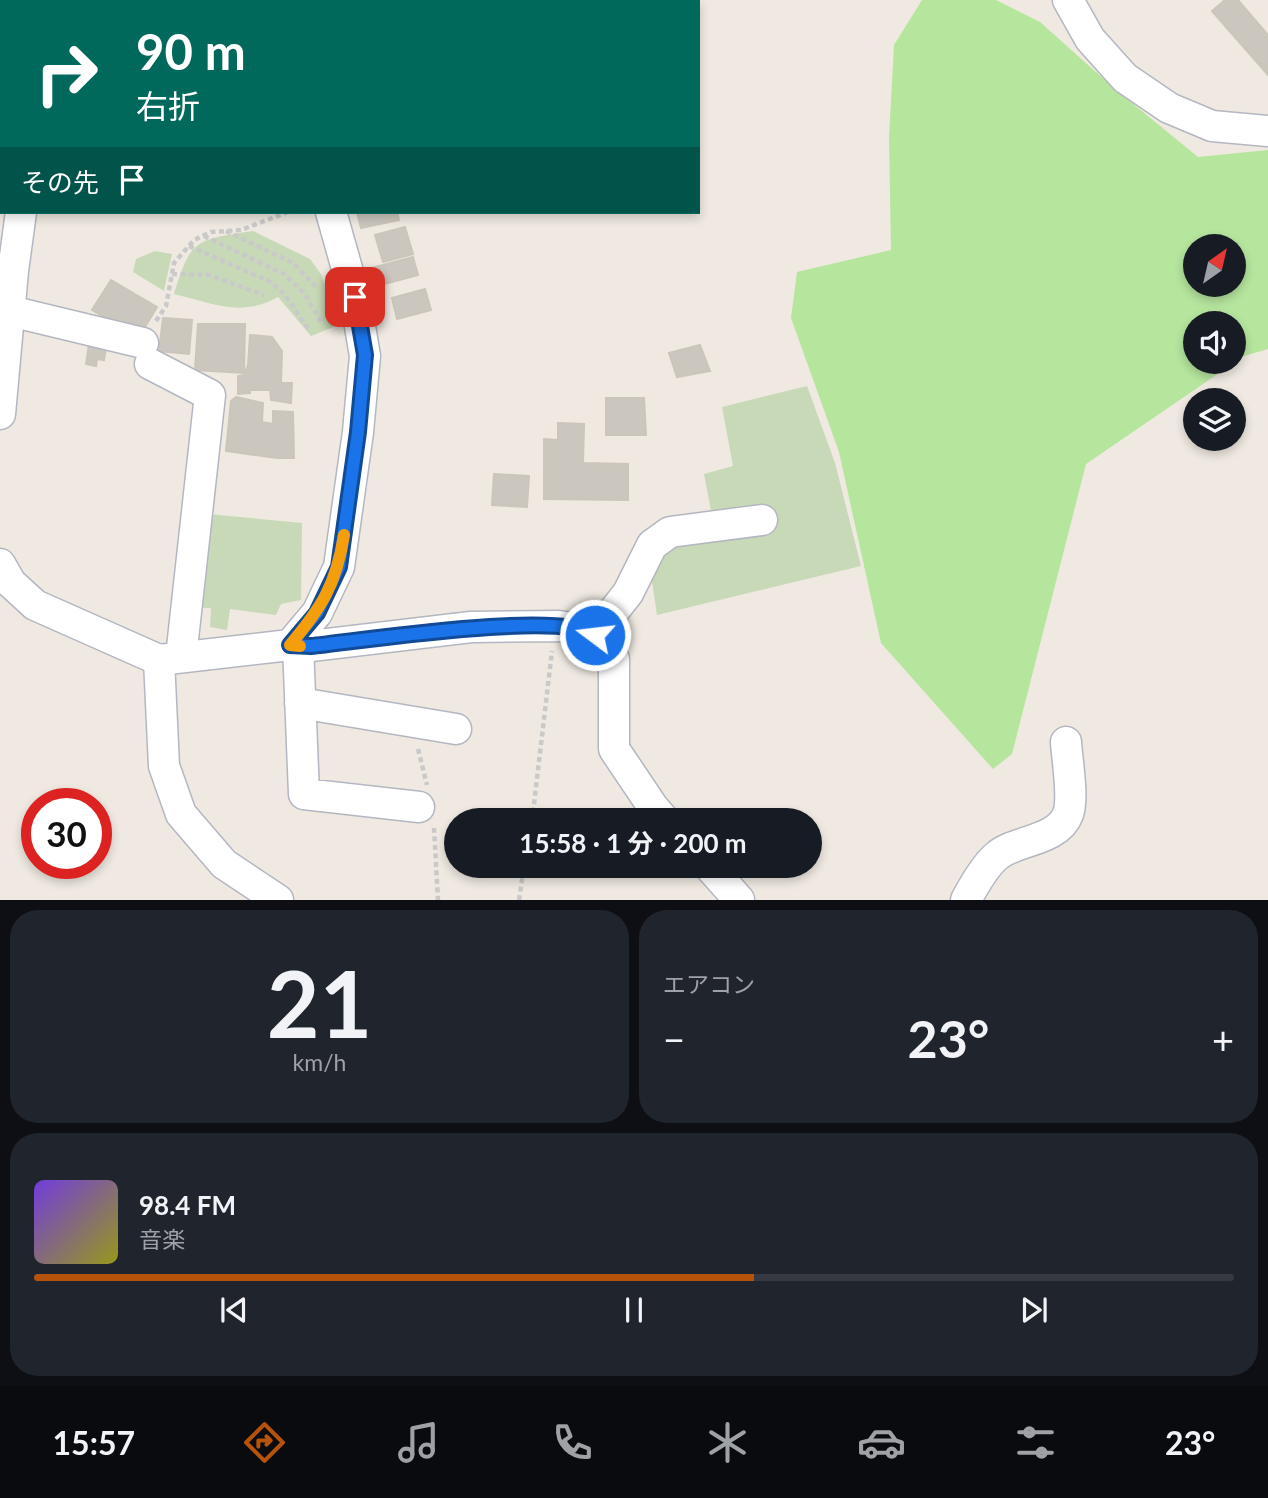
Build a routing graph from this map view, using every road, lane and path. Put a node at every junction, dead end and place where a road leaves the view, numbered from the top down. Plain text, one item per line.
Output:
1 (1068, 0) edge
2 (1268, 131) edge
3 (22, 214) edge
4 (283, 214) edge
5 (332, 214) edge
6 (225, 231) junction
7 (203, 235) junction
8 (189, 246) junction
9 (172, 274) junction
10 (317, 288) dead end
11 (264, 295) dead end
12 (10, 310) junction
13 (322, 324) dead end
14 (309, 330) dead end
15 (148, 345) junction
16 (0, 414) edge
17 (762, 520) dead end
18 (0, 564) edge
19 (555, 626) junction
20 (595, 635) junction
21 (294, 645) junction
22 (170, 659) junction
23 (300, 703) junction
24 (456, 729) dead end
25 (1066, 742) dead end
26 (419, 807) dead end
27 (534, 808) edge
28 (654, 808) edge
29 (522, 878) edge
30 (720, 878) edge
31 (278, 900) edge
32 (519, 900) edge
33 (739, 900) edge
34 (966, 900) edge

1 - 2 street
3 - 12 street
4 - 6 path
5 - 21 street
6 - 7 path
6 - 10 path
7 - 8 path
7 - 13 path
8 - 9 path
8 - 14 path
9 - 11 path
9 - 15 path
12 - 15 street
12 - 16 street
15 - 22 street
17 - 20 street
18 - 22 street
19 - 20 street
19 - 21 street
19 - 27 path
20 - 28 street
21 - 22 street
21 - 23 street
22 - 31 street
23 - 24 street
23 - 26 street
25 - 34 street
29 - 32 path
30 - 33 street

